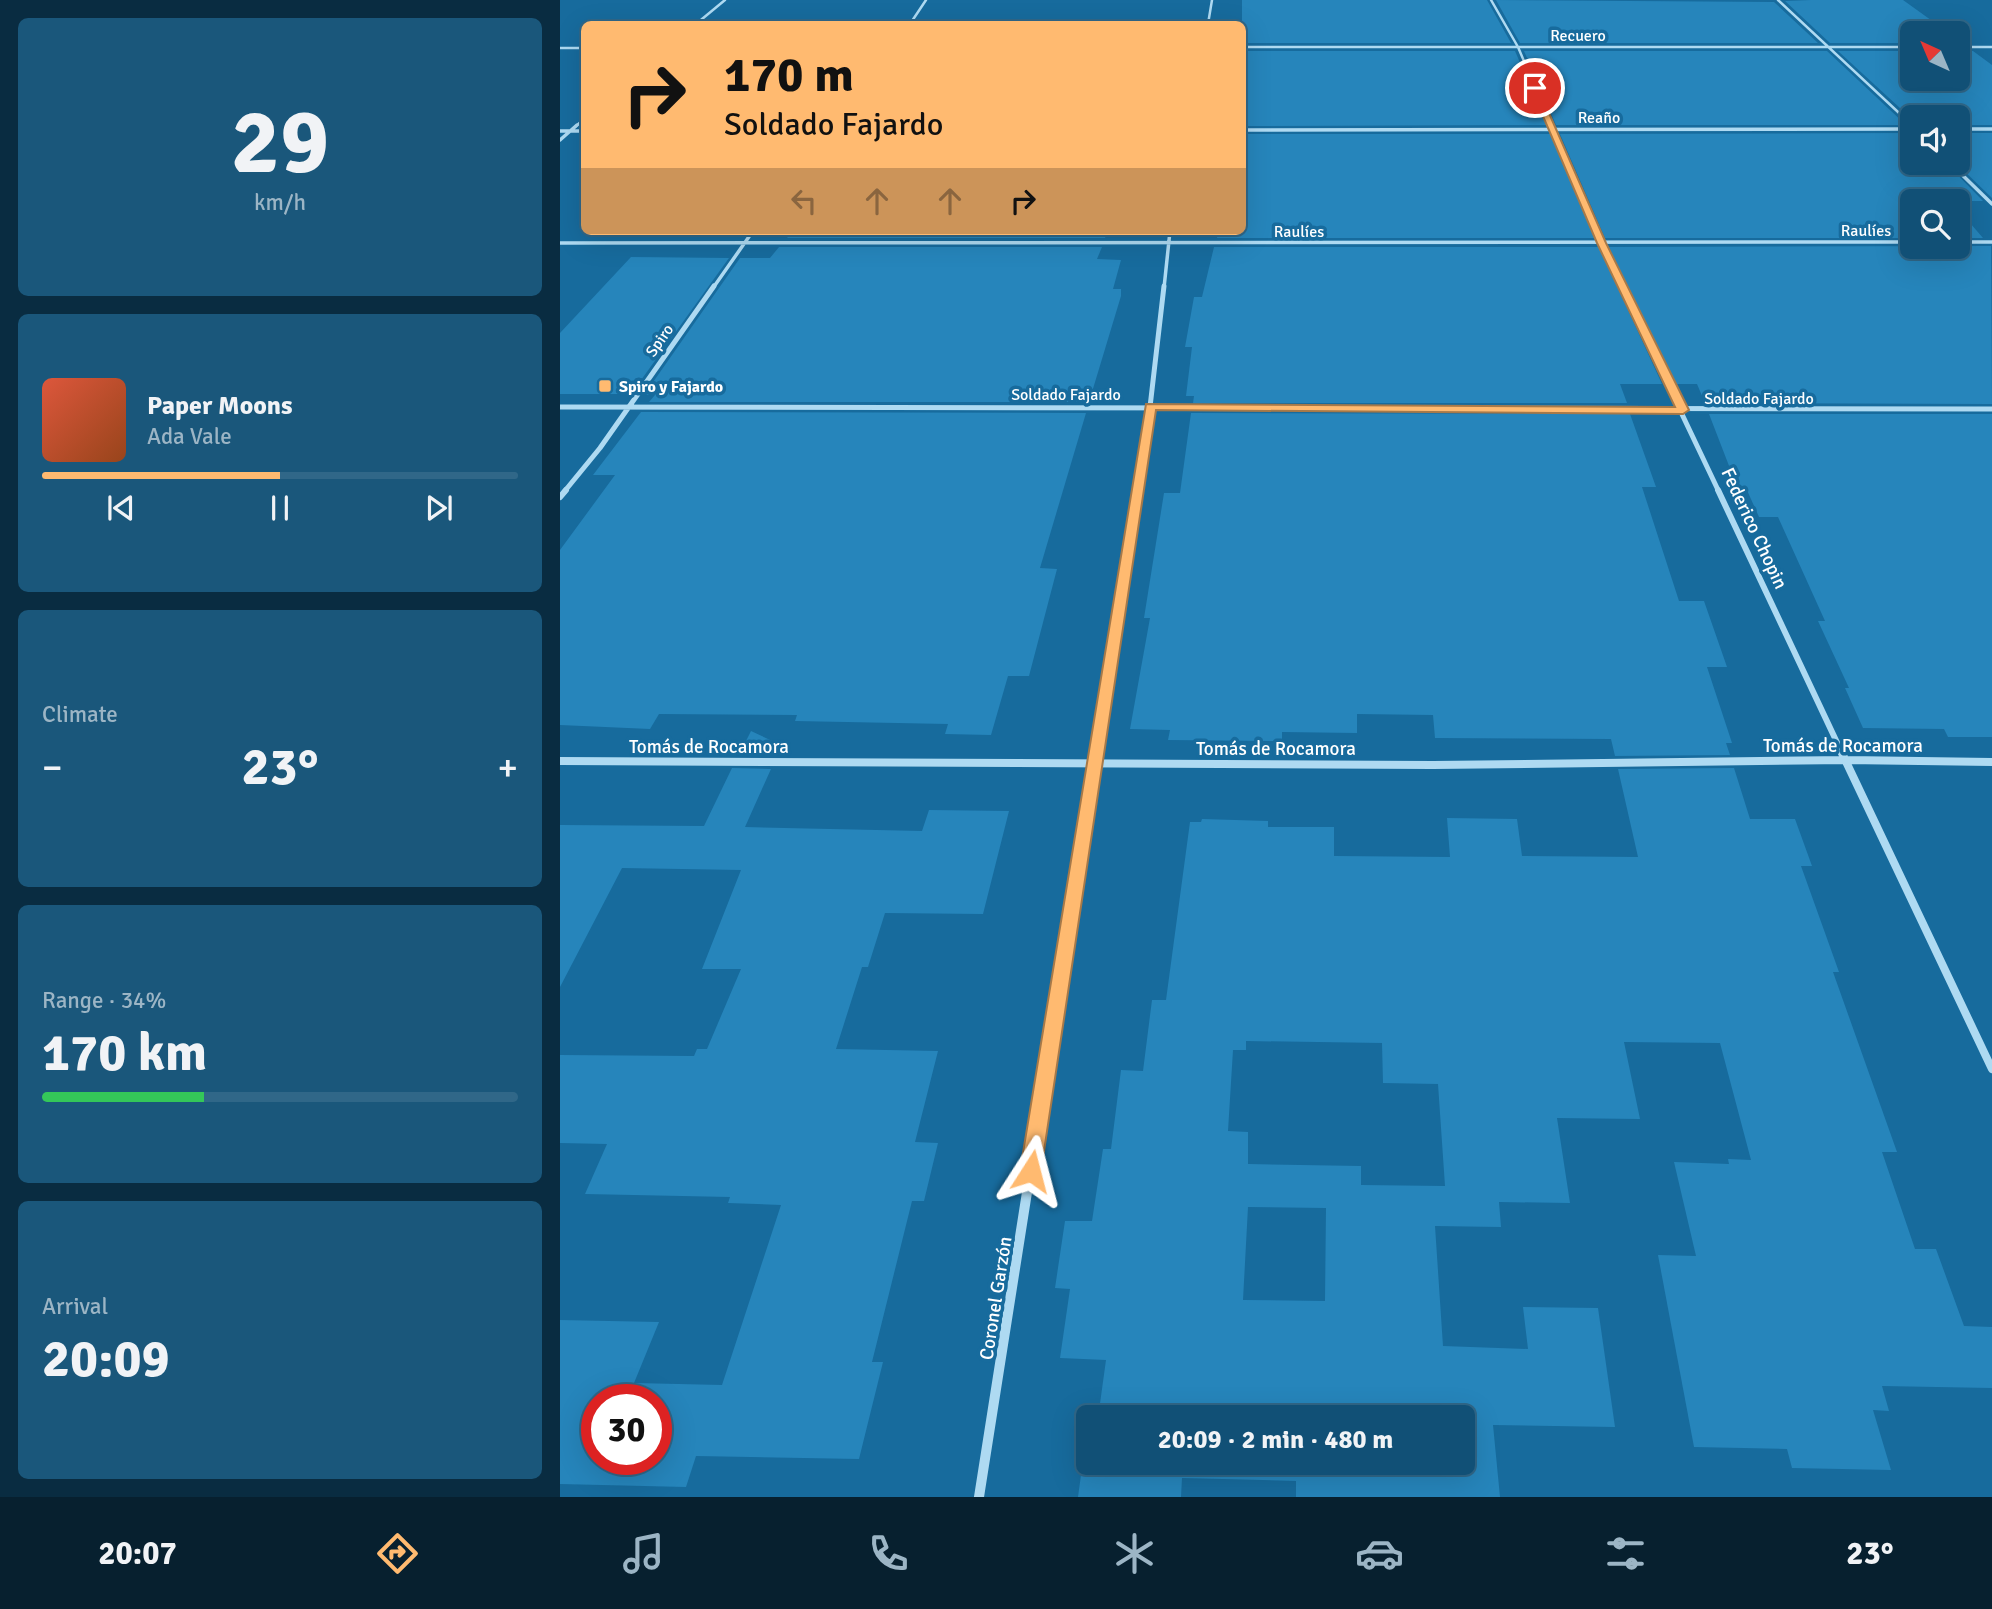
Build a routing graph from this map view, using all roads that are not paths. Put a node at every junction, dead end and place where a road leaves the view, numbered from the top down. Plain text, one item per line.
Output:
1 (725, 0) edge
2 (926, 0) edge
3 (1212, 0) edge
4 (1492, 0) edge
5 (1778, 0) edge
6 (700, 21) edge
7 (912, 21) edge
8 (1208, 21) edge
9 (1246, 47) edge
10 (1518, 47) junction
11 (1900, 47) edge
12 (1970, 47) edge
13 (1992, 47) edge
14 (560, 48) edge
15 (581, 48) edge
16 (1827, 48) junction
17 (1900, 116) edge
18 (581, 122) edge
19 (1900, 128) edge
20 (1552, 129) junction
21 (1970, 129) edge
22 (1992, 129) edge
23 (1246, 130) edge
24 (560, 131) edge
25 (570, 131) junction
26 (581, 131) edge
27 (560, 140) edge
28 (1962, 175) edge
29 (1992, 204) edge
30 (750, 235) edge
31 (1169, 235) edge
32 (744, 242) junction
33 (1900, 242) edge
34 (1970, 242) edge
35 (1992, 242) edge
36 (560, 243) edge
37 (1601, 243) junction
38 (1167, 244) junction
39 (560, 407) edge
40 (628, 407) junction
41 (1150, 407) junction
42 (1992, 409) edge
43 (1683, 410) junction
44 (560, 497) edge
45 (1847, 760) junction
46 (560, 761) edge
47 (1992, 762) edge
48 (1095, 763) junction
49 (1992, 1069) edge
50 (979, 1497) edge

1 - 6 street
2 - 7 street
3 - 8 street
4 - 10 street, Federico Chopin
5 - 16 street
9 - 10 street, Recuero
10 - 16 street, Recuero
10 - 20 street, Federico Chopin
11 - 16 street, Recuero
12 - 13 street
14 - 15 street
16 - 17 street
18 - 25 street
19 - 20 street, Reaño
20 - 23 street, Reaño
20 - 37 street, Federico Chopin
21 - 22 street
24 - 25 street
25 - 26 street
25 - 27 street
28 - 29 street
30 - 32 street, Spiro
31 - 38 street, Coronel Garzón
32 - 36 street, Raulíes
32 - 38 street, Raulíes
32 - 40 street, Spiro
33 - 37 street, Raulíes
34 - 35 street
37 - 38 street, Raulíes
37 - 43 street, Federico Chopin
38 - 41 street, Coronel Garzón
39 - 40 street, Soldado Fajardo
40 - 41 street, Soldado Fajardo
40 - 44 street, Spiro
41 - 43 street, Soldado Fajardo
41 - 48 street, Coronel Garzón
42 - 43 street, Soldado Fajardo
43 - 45 street, Federico Chopin
45 - 47 street, Tomás de Rocamora
45 - 48 street, Tomás de Rocamora
45 - 49 street, Federico Chopin
46 - 48 street, Tomás de Rocamora
48 - 50 street, Coronel Garzón

